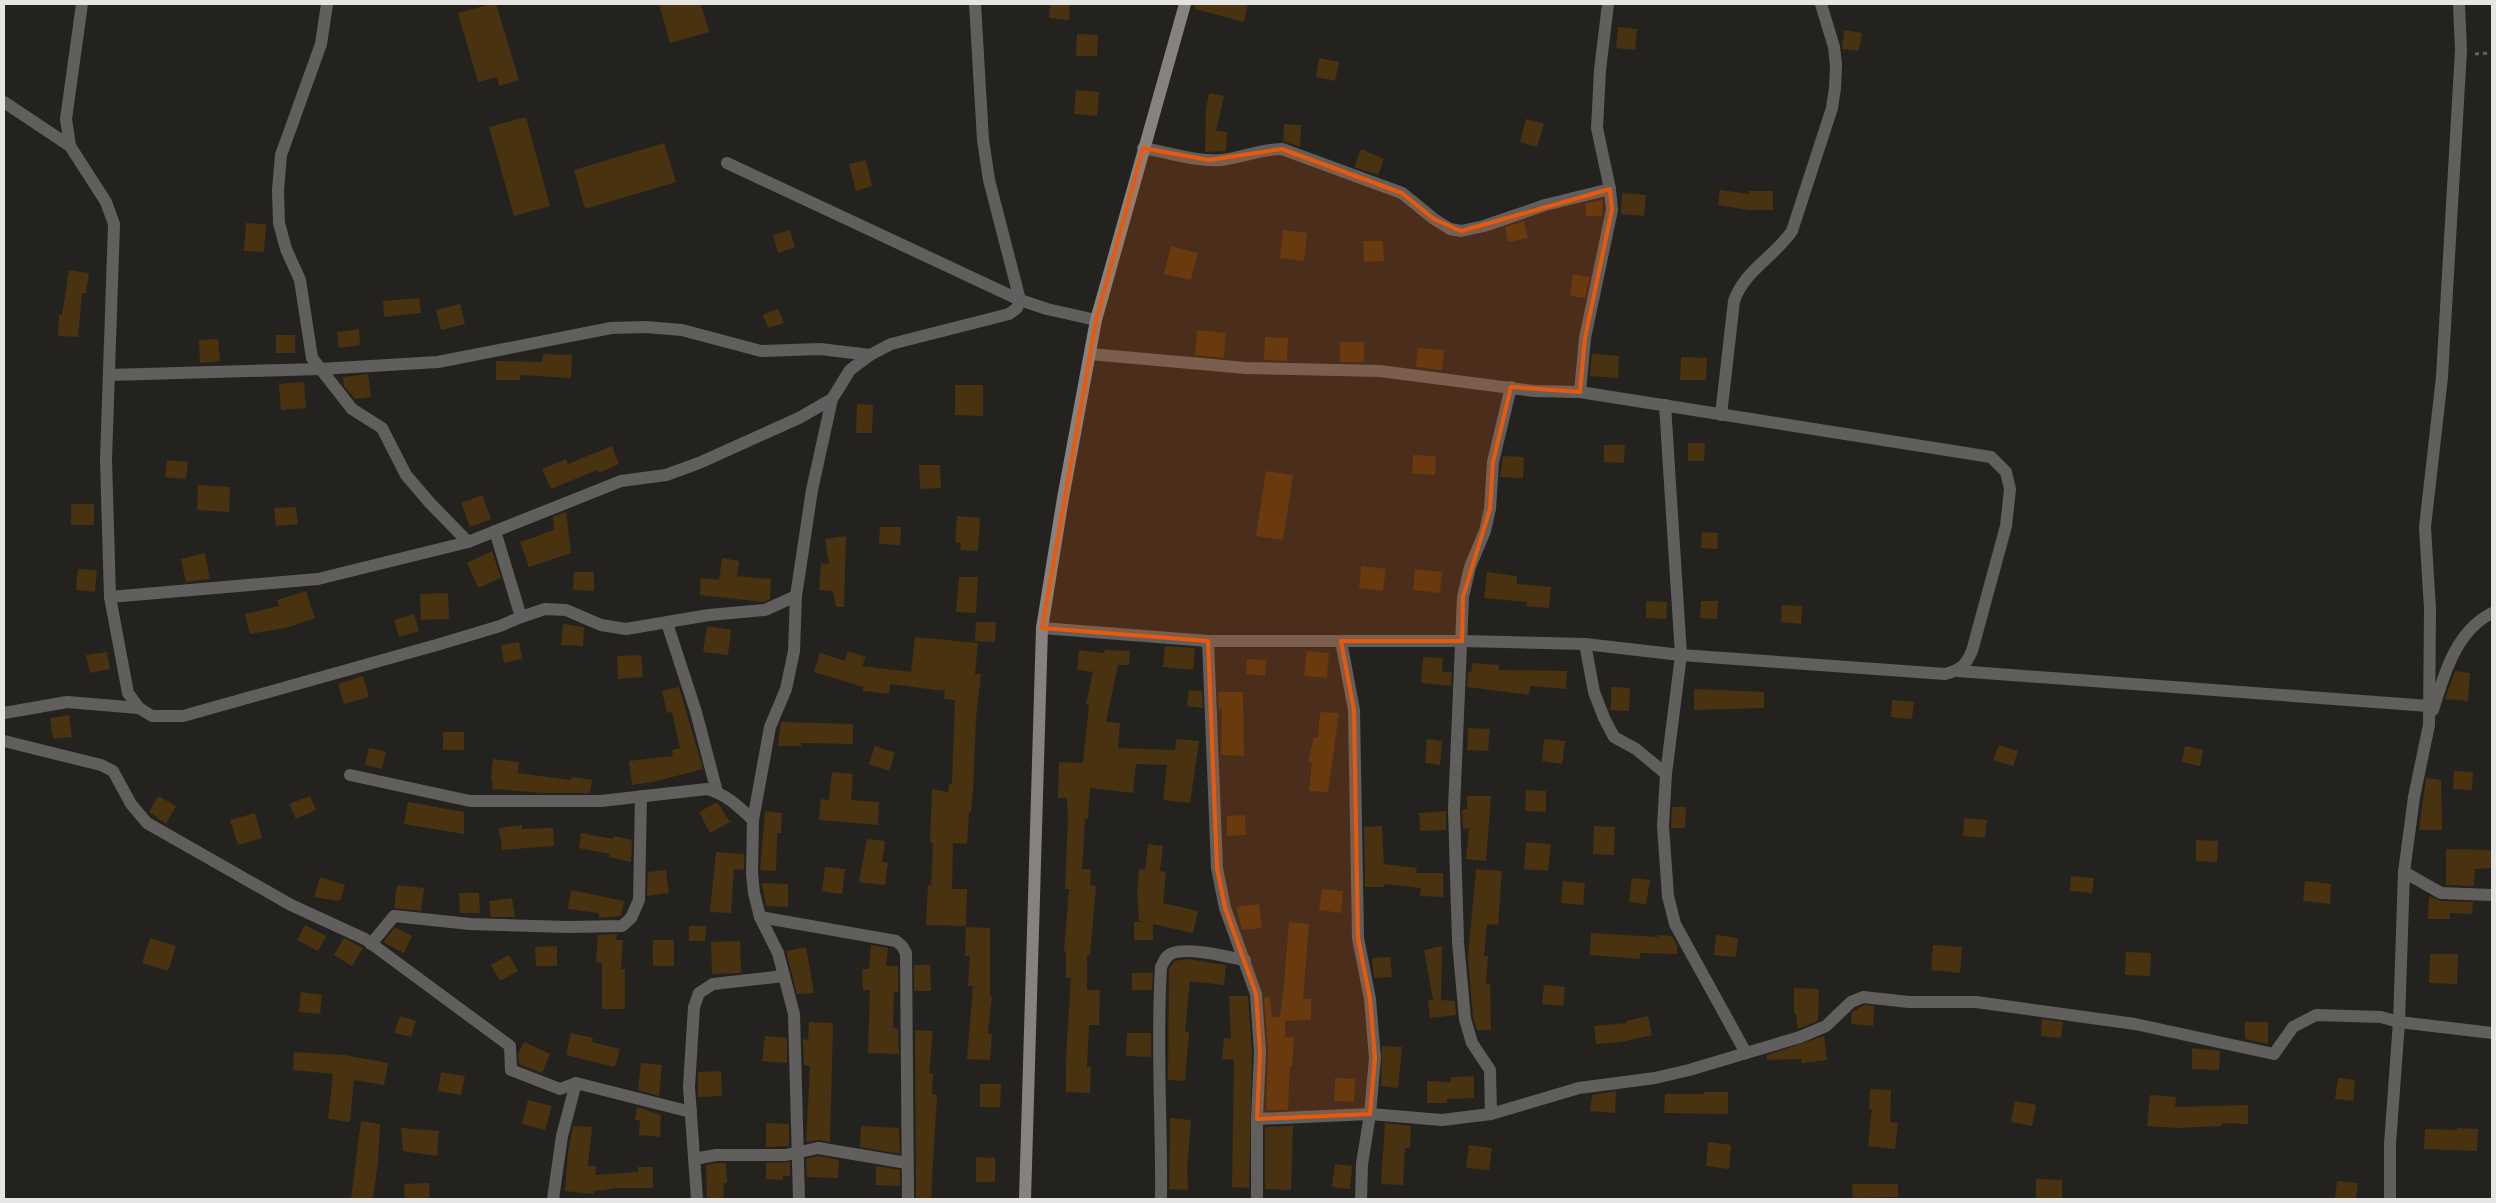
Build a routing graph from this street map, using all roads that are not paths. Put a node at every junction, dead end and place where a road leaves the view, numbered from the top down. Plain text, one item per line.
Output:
1 (82, 4) edge
2 (327, 4) edge
3 (1185, 4) edge
4 (1608, 4) edge
5 (1821, 4) edge
6 (2459, 4) edge
7 (974, 6) edge
8 (4, 102) edge
9 (70, 146) junction
10 (1144, 148) junction
11 (726, 163) dead end
12 (1610, 189) junction
13 (1020, 300) junction
14 (1096, 320) junction
15 (870, 354) junction
16 (1090, 354) junction
17 (320, 369) junction
18 (109, 375) junction
19 (1511, 387) junction
20 (1580, 392) junction
21 (832, 399) junction
22 (1665, 405) junction
23 (1721, 415) junction
24 (495, 531) junction
25 (468, 542) junction
26 (796, 596) junction
27 (110, 597) junction
28 (2492, 613) edge
29 (521, 617) junction
30 (667, 623) junction
31 (1042, 628) junction
32 (1208, 641) junction
33 (1340, 641) junction
34 (1462, 641) junction
35 (1585, 644) junction
36 (1681, 655) junction
37 (1958, 671) junction
38 (2429, 706) junction
39 (139, 708) junction
40 (4, 713) edge
41 (2428, 725) junction
42 (4, 741) edge
43 (1666, 774) junction
44 (350, 775) dead end
45 (717, 792) junction
46 (641, 796) junction
47 (753, 820) junction
48 (2404, 872) junction
49 (2492, 895) edge
50 (760, 917) junction
51 (371, 944) junction
52 (1245, 960) junction
53 (784, 976) junction
54 (2398, 1022) junction
55 (2492, 1033) edge
56 (1746, 1053) junction
57 (576, 1083) junction
58 (691, 1112) junction
59 (1370, 1114) junction
60 (1492, 1114) junction
61 (1257, 1119) junction
62 (798, 1151) junction
63 (694, 1159) junction
64 (907, 1163) junction
65 (553, 1199) edge
66 (697, 1199) edge
67 (800, 1199) edge
68 (908, 1199) edge
69 (1025, 1199) edge
70 (1161, 1199) edge
71 (1258, 1199) edge
72 (1361, 1199) edge
73 (2390, 1199) edge

1 - 9 street
2 - 17 street
3 - 10 main road
4 - 12 street
5 - 23 street
6 - 38 street
7 - 13 street
8 - 9 street
9 - 18 street
10 - 12 street
10 - 14 main road
11 - 13 street
12 - 20 street
13 - 14 street
13 - 15 street
14 - 16 main road
15 - 17 street
15 - 21 street
16 - 19 street
16 - 31 main road
17 - 18 street
17 - 25 street
18 - 27 street
19 - 20 street
19 - 34 street
20 - 22 street
21 - 24 street
21 - 26 street
22 - 23 street
22 - 36 street
23 - 37 street
24 - 25 street
24 - 29 street
25 - 27 street
26 - 30 street
26 - 47 street
27 - 39 street
28 - 41 street
29 - 30 street
29 - 39 street
30 - 45 street
31 - 32 street
31 - 69 main road
32 - 33 street
32 - 52 street
33 - 34 street
33 - 59 street
34 - 35 street
34 - 60 street
35 - 36 street
35 - 43 street
36 - 37 street
36 - 43 street
37 - 38 street
38 - 41 street
39 - 40 street
41 - 48 street
42 - 51 street
43 - 56 street
44 - 46 street
45 - 46 street
45 - 47 street
46 - 51 street
47 - 50 street
48 - 49 street
48 - 54 street
50 - 53 street
50 - 64 street
51 - 57 street
52 - 61 street
52 - 70 street
53 - 58 street
53 - 62 street
54 - 55 street
54 - 56 street
54 - 73 street
56 - 60 street
57 - 58 street
57 - 65 street
58 - 63 street
59 - 60 street
59 - 61 street
59 - 72 street
61 - 71 street
62 - 63 street
62 - 64 street
62 - 67 street
63 - 66 street
64 - 68 street

